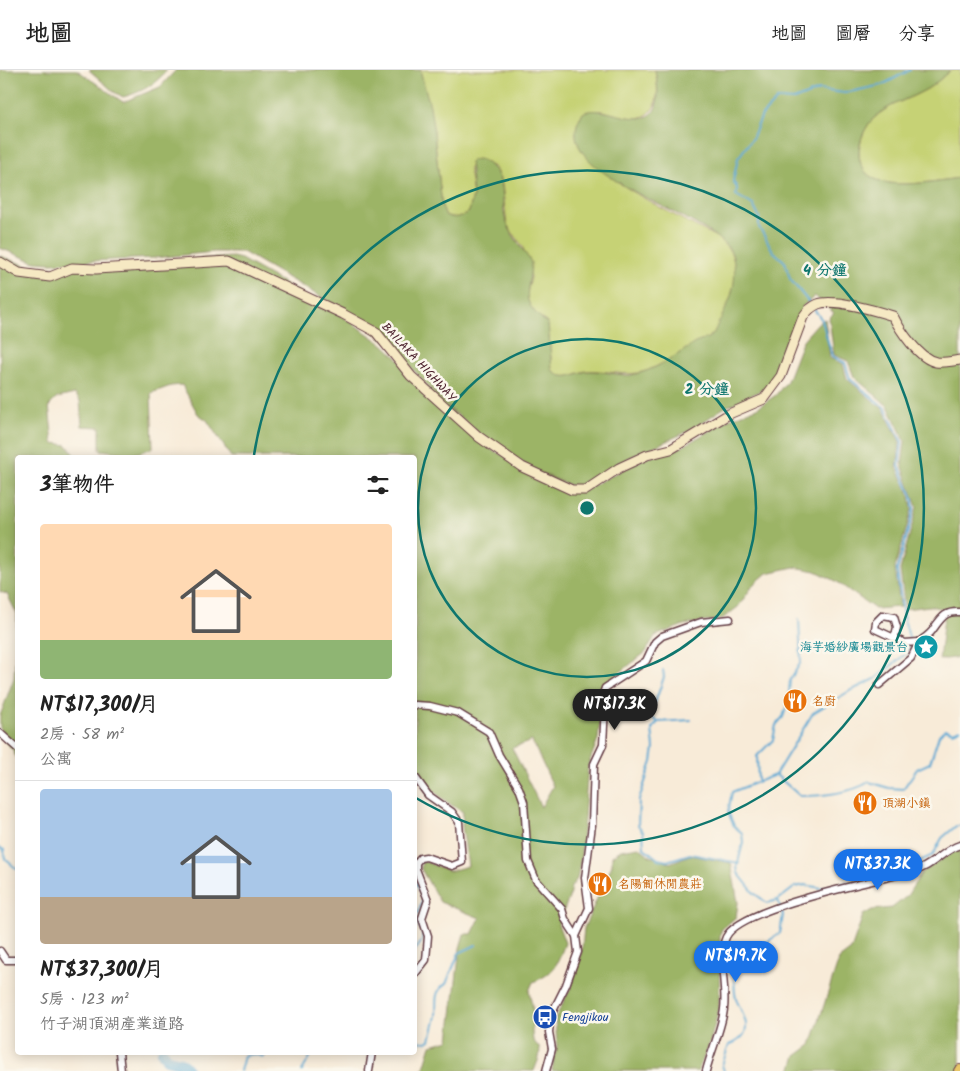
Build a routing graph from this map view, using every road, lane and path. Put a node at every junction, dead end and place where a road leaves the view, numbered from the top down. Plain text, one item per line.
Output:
1 (0, 262) edge
2 (960, 360) edge
3 (960, 612) edge
4 (730, 619) dead end
5 (895, 636) dead end
6 (916, 643) junction
7 (879, 685) dead end
8 (417, 705) edge
9 (0, 733) edge
10 (15, 746) edge
11 (417, 780) edge
12 (960, 845) edge
13 (417, 862) edge
14 (417, 872) edge
15 (576, 936) junction
16 (0, 951) edge
17 (15, 960) edge
18 (417, 971) edge
19 (119, 1055) edge
20 (372, 1055) edge
21 (122, 1071) edge
22 (369, 1071) edge
23 (546, 1071) edge
24 (706, 1071) edge

1 - 2 main road, BAILAKA HIGHWAY
3 - 6 street
4 - 15 street
5 - 6 street
6 - 7 street
8 - 15 street
9 - 10 street
11 - 13 street
12 - 24 street
14 - 18 street
15 - 23 street
16 - 17 street
19 - 21 street
20 - 22 street

